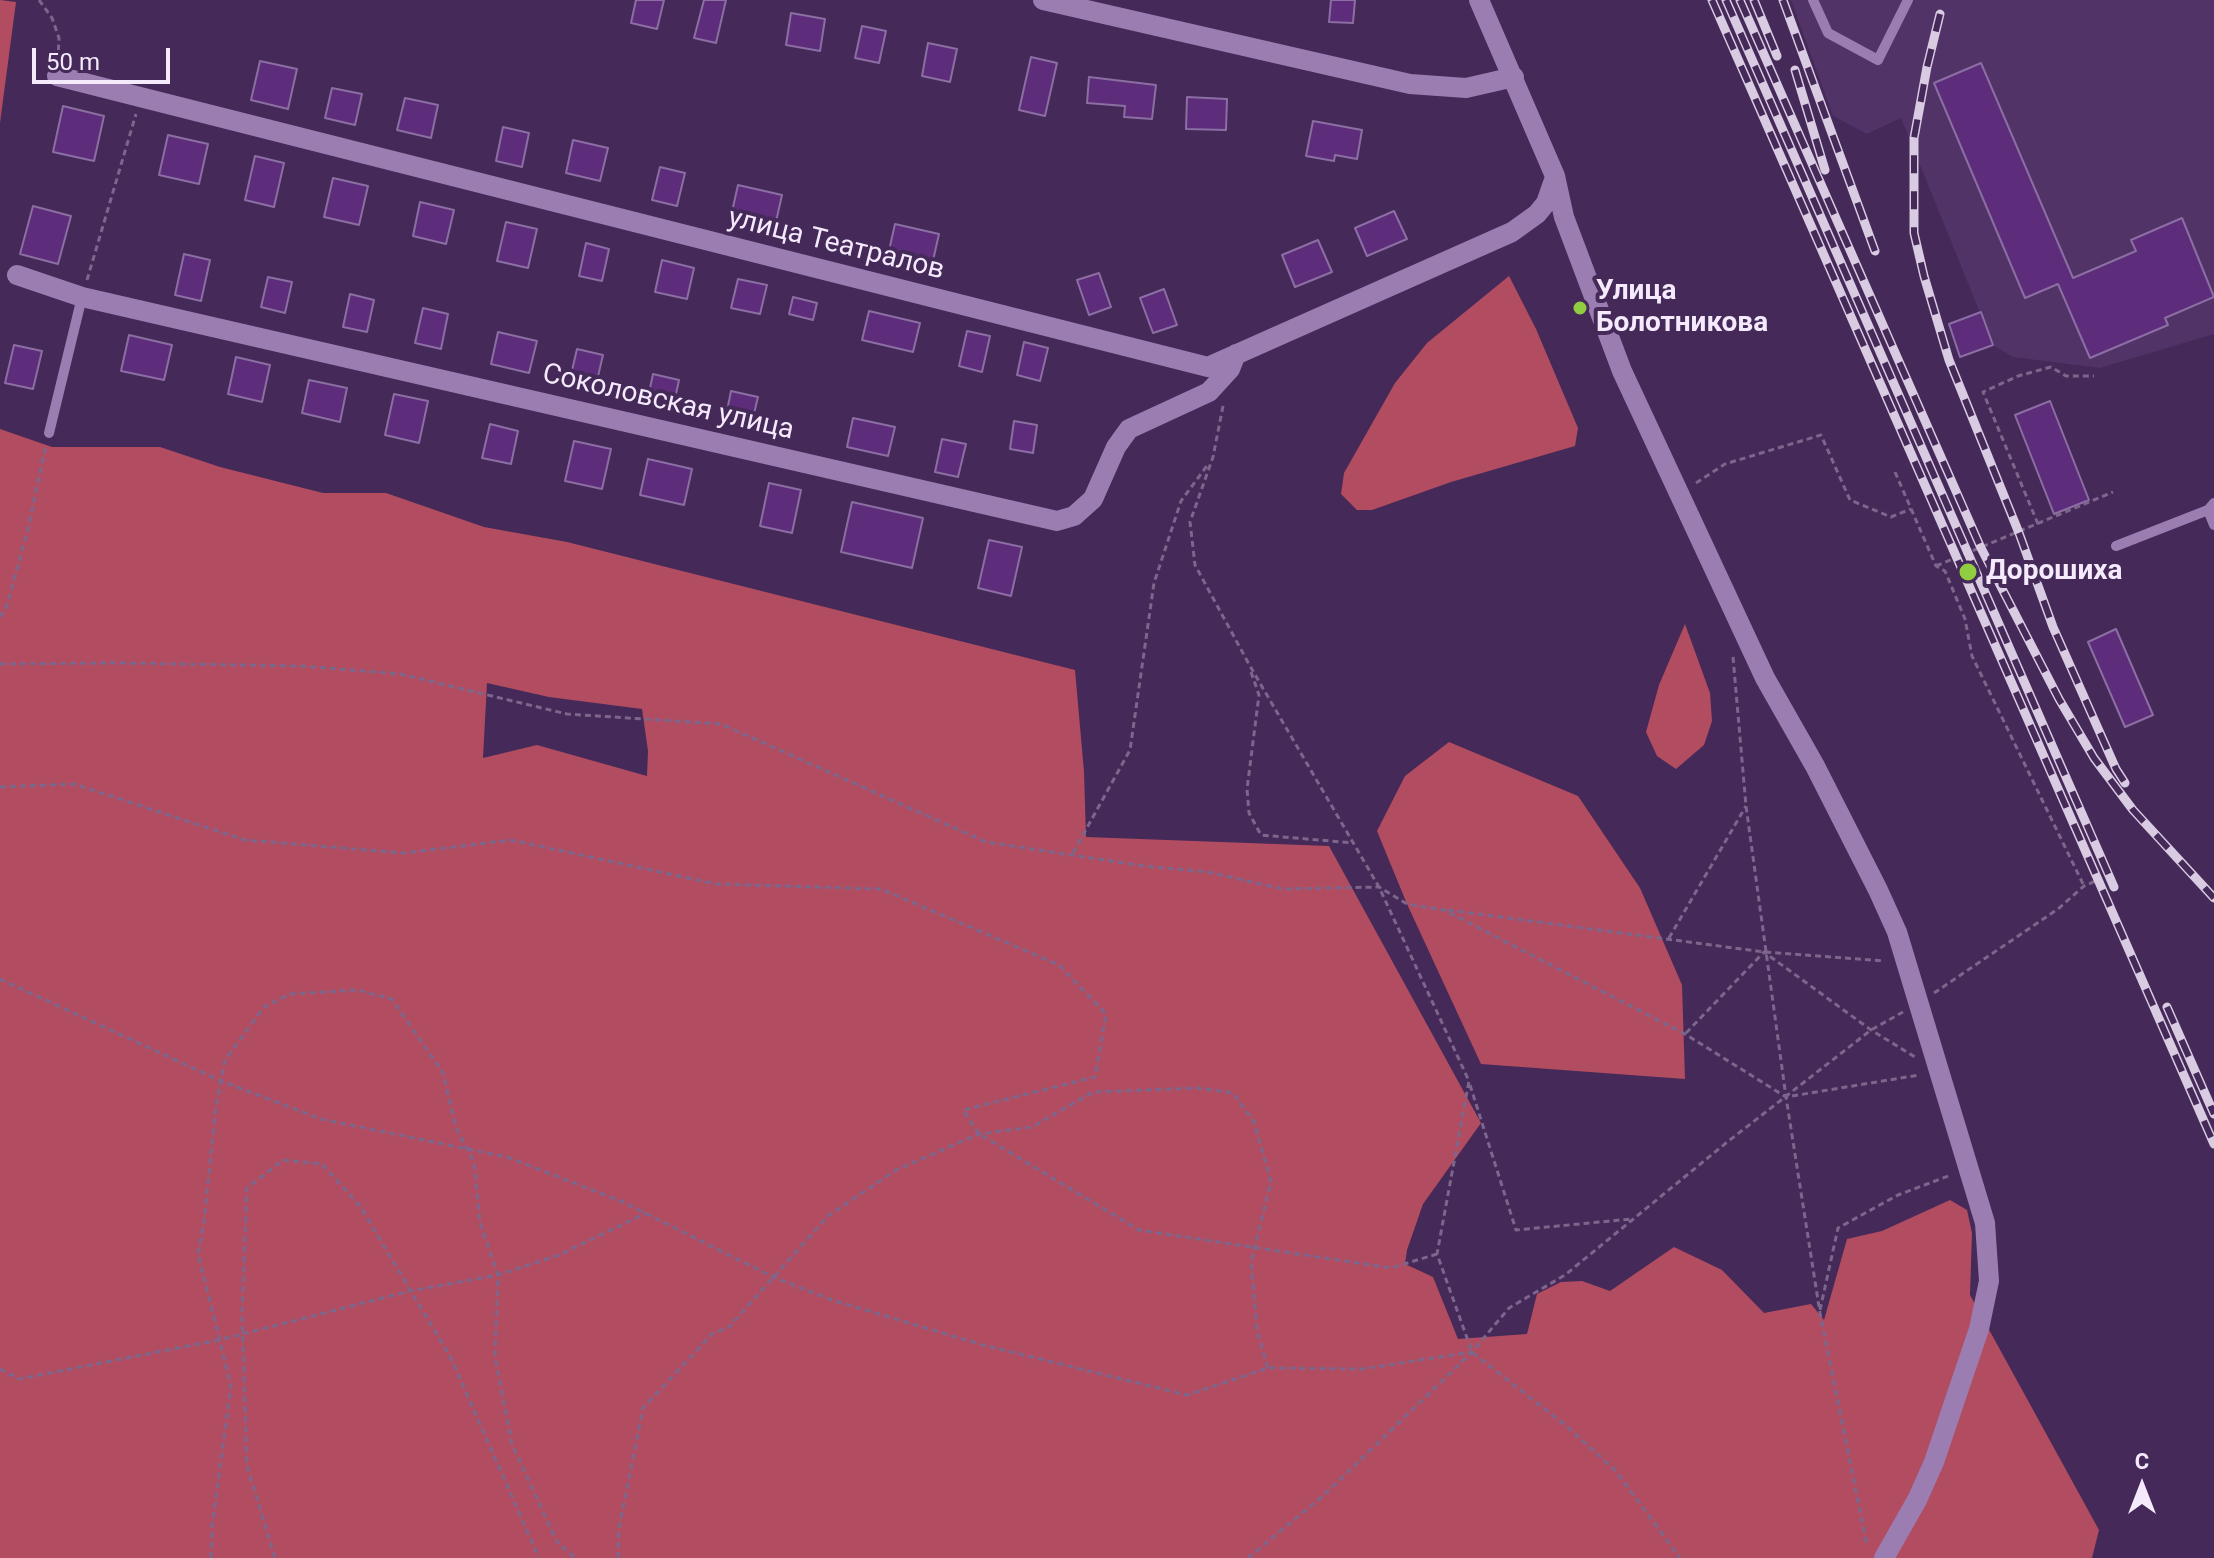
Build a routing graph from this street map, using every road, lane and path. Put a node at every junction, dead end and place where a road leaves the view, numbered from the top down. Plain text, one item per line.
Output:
1 (39, 0) edge
2 (1043, 0) edge
3 (1479, 0) edge
4 (1813, 0) edge
5 (1908, 0) edge
6 (57, 76) joint
7 (1514, 77) junction
8 (141, 99) junction
9 (1555, 176) junction
10 (17, 275) dead end
11 (82, 297) junction
12 (1233, 361) junction
13 (2094, 376) dead end
14 (49, 433) joint
15 (1213, 457) junction
16 (1895, 472) dead end
17 (1695, 484) dead end
18 (2113, 492) dead end
19 (2211, 507) edge
20 (1911, 509) junction
21 (2038, 524) junction
22 (2214, 525) edge
23 (2116, 546) dead end
24 (1936, 566) junction
25 (0, 617) edge
26 (1731, 645) dead end
27 (0, 664) edge
28 (1250, 666) junction
29 (0, 787) edge
30 (1746, 806) junction
31 (1353, 843) junction
32 (1073, 853) junction
33 (2098, 880) dead end
34 (2084, 886) junction
35 (1379, 887) junction
36 (1444, 910) junction
37 (1668, 939) junction
38 (1764, 952) junction
39 (1906, 962) junction
40 (0, 979) edge
41 (1918, 1004) junction
42 (1871, 1030) junction
43 (1685, 1034) junction
44 (1939, 1071) junction
45 (221, 1081) junction
46 (1469, 1081) junction
47 (1786, 1097) junction
48 (979, 1134) junction
49 (466, 1148) junction
50 (1968, 1168) junction
51 (646, 1213) junction
52 (1631, 1219) junction
53 (1254, 1247) junction
54 (1437, 1254) junction
55 (498, 1275) junction
56 (773, 1277) junction
57 (410, 1291) junction
58 (1820, 1313) junction
59 (243, 1334) junction
60 (219, 1340) junction
61 (1472, 1352) junction
62 (1268, 1368) junction
63 (0, 1369) edge
64 (211, 1558) edge
65 (275, 1558) edge
66 (539, 1558) edge
67 (575, 1558) edge
68 (618, 1558) edge
69 (1248, 1558) edge
70 (1680, 1558) edge
71 (1870, 1558) edge
72 (1884, 1558) edge

1 - 6 path
2 - 7 street
3 - 7 street
4 - 5 lane
6 - 8 street, улица Театралов
7 - 9 street
8 - 11 path
8 - 12 street, улица Театралов
9 - 12 street, улица Театралов
9 - 39 street
10 - 11 street, Соколовская улица
11 - 12 street, Соколовская улица
11 - 14 lane
12 - 15 path
13 - 21 path
14 - 25 path
15 - 28 path
15 - 32 path
16 - 20 path
17 - 20 path
18 - 21 path
19 - 22 lane
19 - 23 lane
20 - 24 path
21 - 24 path
24 - 34 path
26 - 30 path
27 - 32 path
28 - 31 path
28 - 31 path
29 - 48 path
30 - 37 path
30 - 38 path
31 - 35 path
32 - 35 path
33 - 34 path
34 - 41 path
35 - 36 path
35 - 46 path
36 - 37 path
36 - 43 path
37 - 38 path
38 - 39 path
38 - 42 path
38 - 43 path
38 - 47 path
39 - 41 street
40 - 45 path
41 - 42 path
41 - 44 street
42 - 44 path
42 - 47 path
43 - 47 path
44 - 47 path
44 - 50 street
45 - 49 path
45 - 49 path
45 - 60 path
46 - 52 path
46 - 54 path
47 - 52 path
47 - 58 path
48 - 53 path
48 - 53 path
48 - 56 path
49 - 51 path
49 - 55 path
50 - 58 path
50 - 72 street
51 - 55 path
51 - 56 path
52 - 61 path
53 - 54 path
53 - 62 path
54 - 61 path
55 - 57 path
55 - 67 path
56 - 62 path
56 - 68 path
57 - 59 path
57 - 59 path
57 - 66 path
58 - 71 path
59 - 60 path
59 - 65 path
60 - 63 path
60 - 64 path
61 - 62 path
61 - 69 path
61 - 70 path

